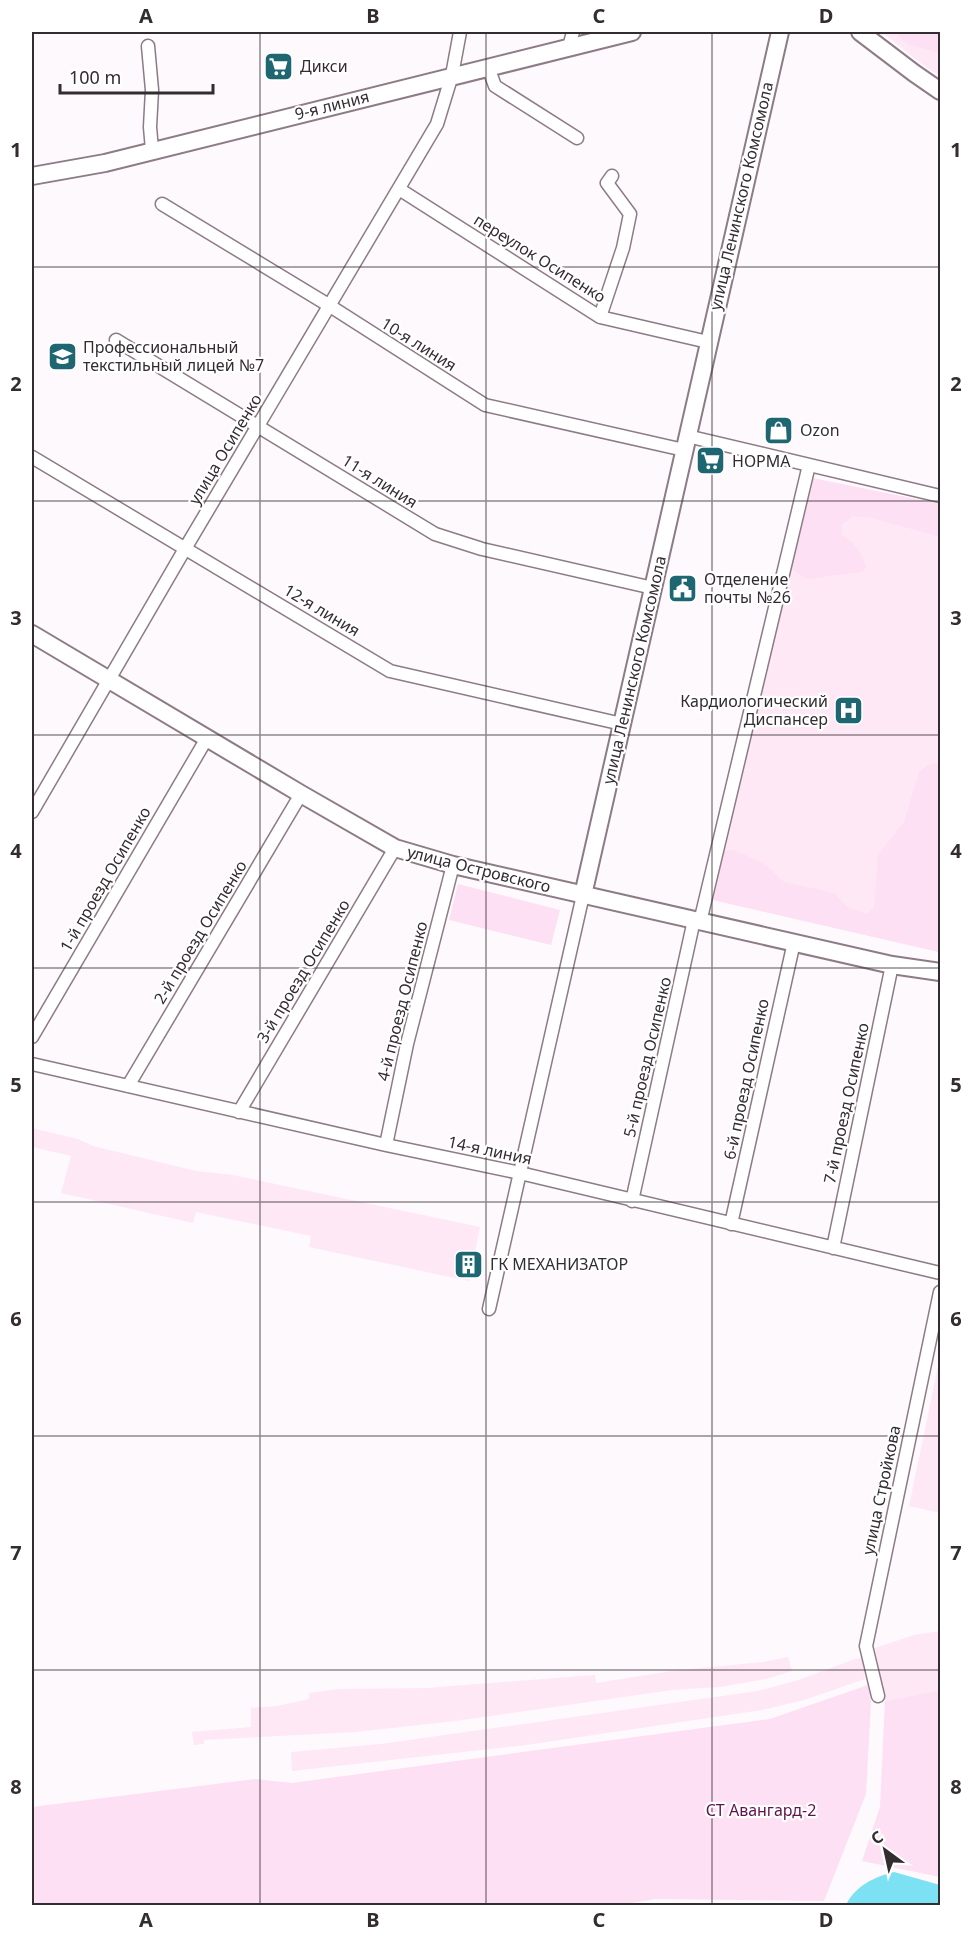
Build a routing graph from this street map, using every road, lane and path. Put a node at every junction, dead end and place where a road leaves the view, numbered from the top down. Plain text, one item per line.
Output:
1 (460, 32) edge
2 (633, 32) edge
3 (780, 32) edge
4 (860, 32) edge
5 (571, 39) edge
6 (148, 46) dead end
7 (488, 67) junction
8 (452, 75) junction
9 (940, 91) edge
10 (578, 138) dead end
11 (152, 150) junction
12 (32, 176) edge
13 (612, 176) dead end
14 (399, 189) junction
15 (162, 204) dead end
16 (330, 306) junction
17 (600, 316) junction
18 (116, 340) dead end
19 (708, 342) junction
20 (258, 426) junction
21 (686, 443) junction
22 (32, 457) edge
23 (809, 465) junction
24 (940, 496) edge
25 (186, 547) junction
26 (653, 588) junction
27 (32, 634) edge
28 (110, 679) junction
29 (622, 724) junction
30 (207, 738) junction
31 (301, 795) junction
32 (32, 812) edge
33 (395, 848) junction
34 (453, 865) junction
35 (583, 895) junction
36 (697, 921) junction
37 (794, 942) junction
38 (892, 965) junction
39 (940, 972) edge
40 (32, 1037) edge
41 (32, 1064) edge
42 (128, 1086) junction
43 (239, 1112) junction
44 (386, 1145) junction
45 (520, 1173) junction
46 (632, 1201) junction
47 (731, 1224) junction
48 (833, 1248) junction
49 (940, 1273) edge
50 (940, 1292) edge
51 (489, 1309) dead end
52 (878, 1695) dead end

1 - 8 street, улица Осипенко
2 - 5 street, 9-я линия
3 - 19 street, улица Ленинского Комсомола
4 - 9 street
5 - 7 street, 9-я линия
6 - 11 street
7 - 8 street, 9-я линия
7 - 10 street
8 - 11 street, 9-я линия
8 - 14 street, улица Осипенко
11 - 12 street, 9-я линия
13 - 17 street
14 - 16 street, улица Осипенко
14 - 17 street, переулок Осипенко
15 - 16 street, 10-я линия
16 - 20 street, улица Осипенко
16 - 21 street, 10-я линия
17 - 19 street, переулок Осипенко
18 - 20 street, 11-я линия
19 - 21 street, улица Ленинского Комсомола
20 - 25 street, улица Осипенко
20 - 26 street, 11-я линия
21 - 23 street, 10-я линия
21 - 26 street, улица Ленинского Комсомола
22 - 25 street, 12-я линия
23 - 24 street, 10-я линия
23 - 36 street, 5-й проезд Осипенко
25 - 28 street, улица Осипенко
25 - 29 street, 12-я линия
26 - 29 street, улица Ленинского Комсомола
27 - 28 street, улица Островского
28 - 30 street, улица Островского
28 - 32 street, улица Осипенко
29 - 35 street, улица Ленинского Комсомола
30 - 31 street, улица Островского
30 - 40 street, 1-й проезд Осипенко
31 - 33 street, улица Островского
31 - 42 street, 2-й проезд Осипенко
33 - 34 street, улица Островского
33 - 43 street, 3-й проезд Осипенко
34 - 35 street, улица Островского
34 - 44 street, 4-й проезд Осипенко
35 - 36 street, улица Островского
35 - 45 street, улица Ленинского Комсомола
36 - 37 street, улица Островского
36 - 46 street, 5-й проезд Осипенко
37 - 38 street, улица Островского
37 - 47 street, 6-й проезд Осипенко
38 - 39 street, улица Островского
38 - 48 street, 7-й проезд Осипенко
41 - 42 street, 14-я линия
42 - 43 street, 14-я линия
43 - 44 street, 14-я линия
44 - 45 street, 14-я линия
45 - 46 street, 14-я линия
45 - 51 street, улица Ленинского Комсомола
46 - 47 street, 14-я линия
47 - 48 street, 14-я линия
48 - 49 street, 14-я линия
50 - 52 street, улица Стройкова

